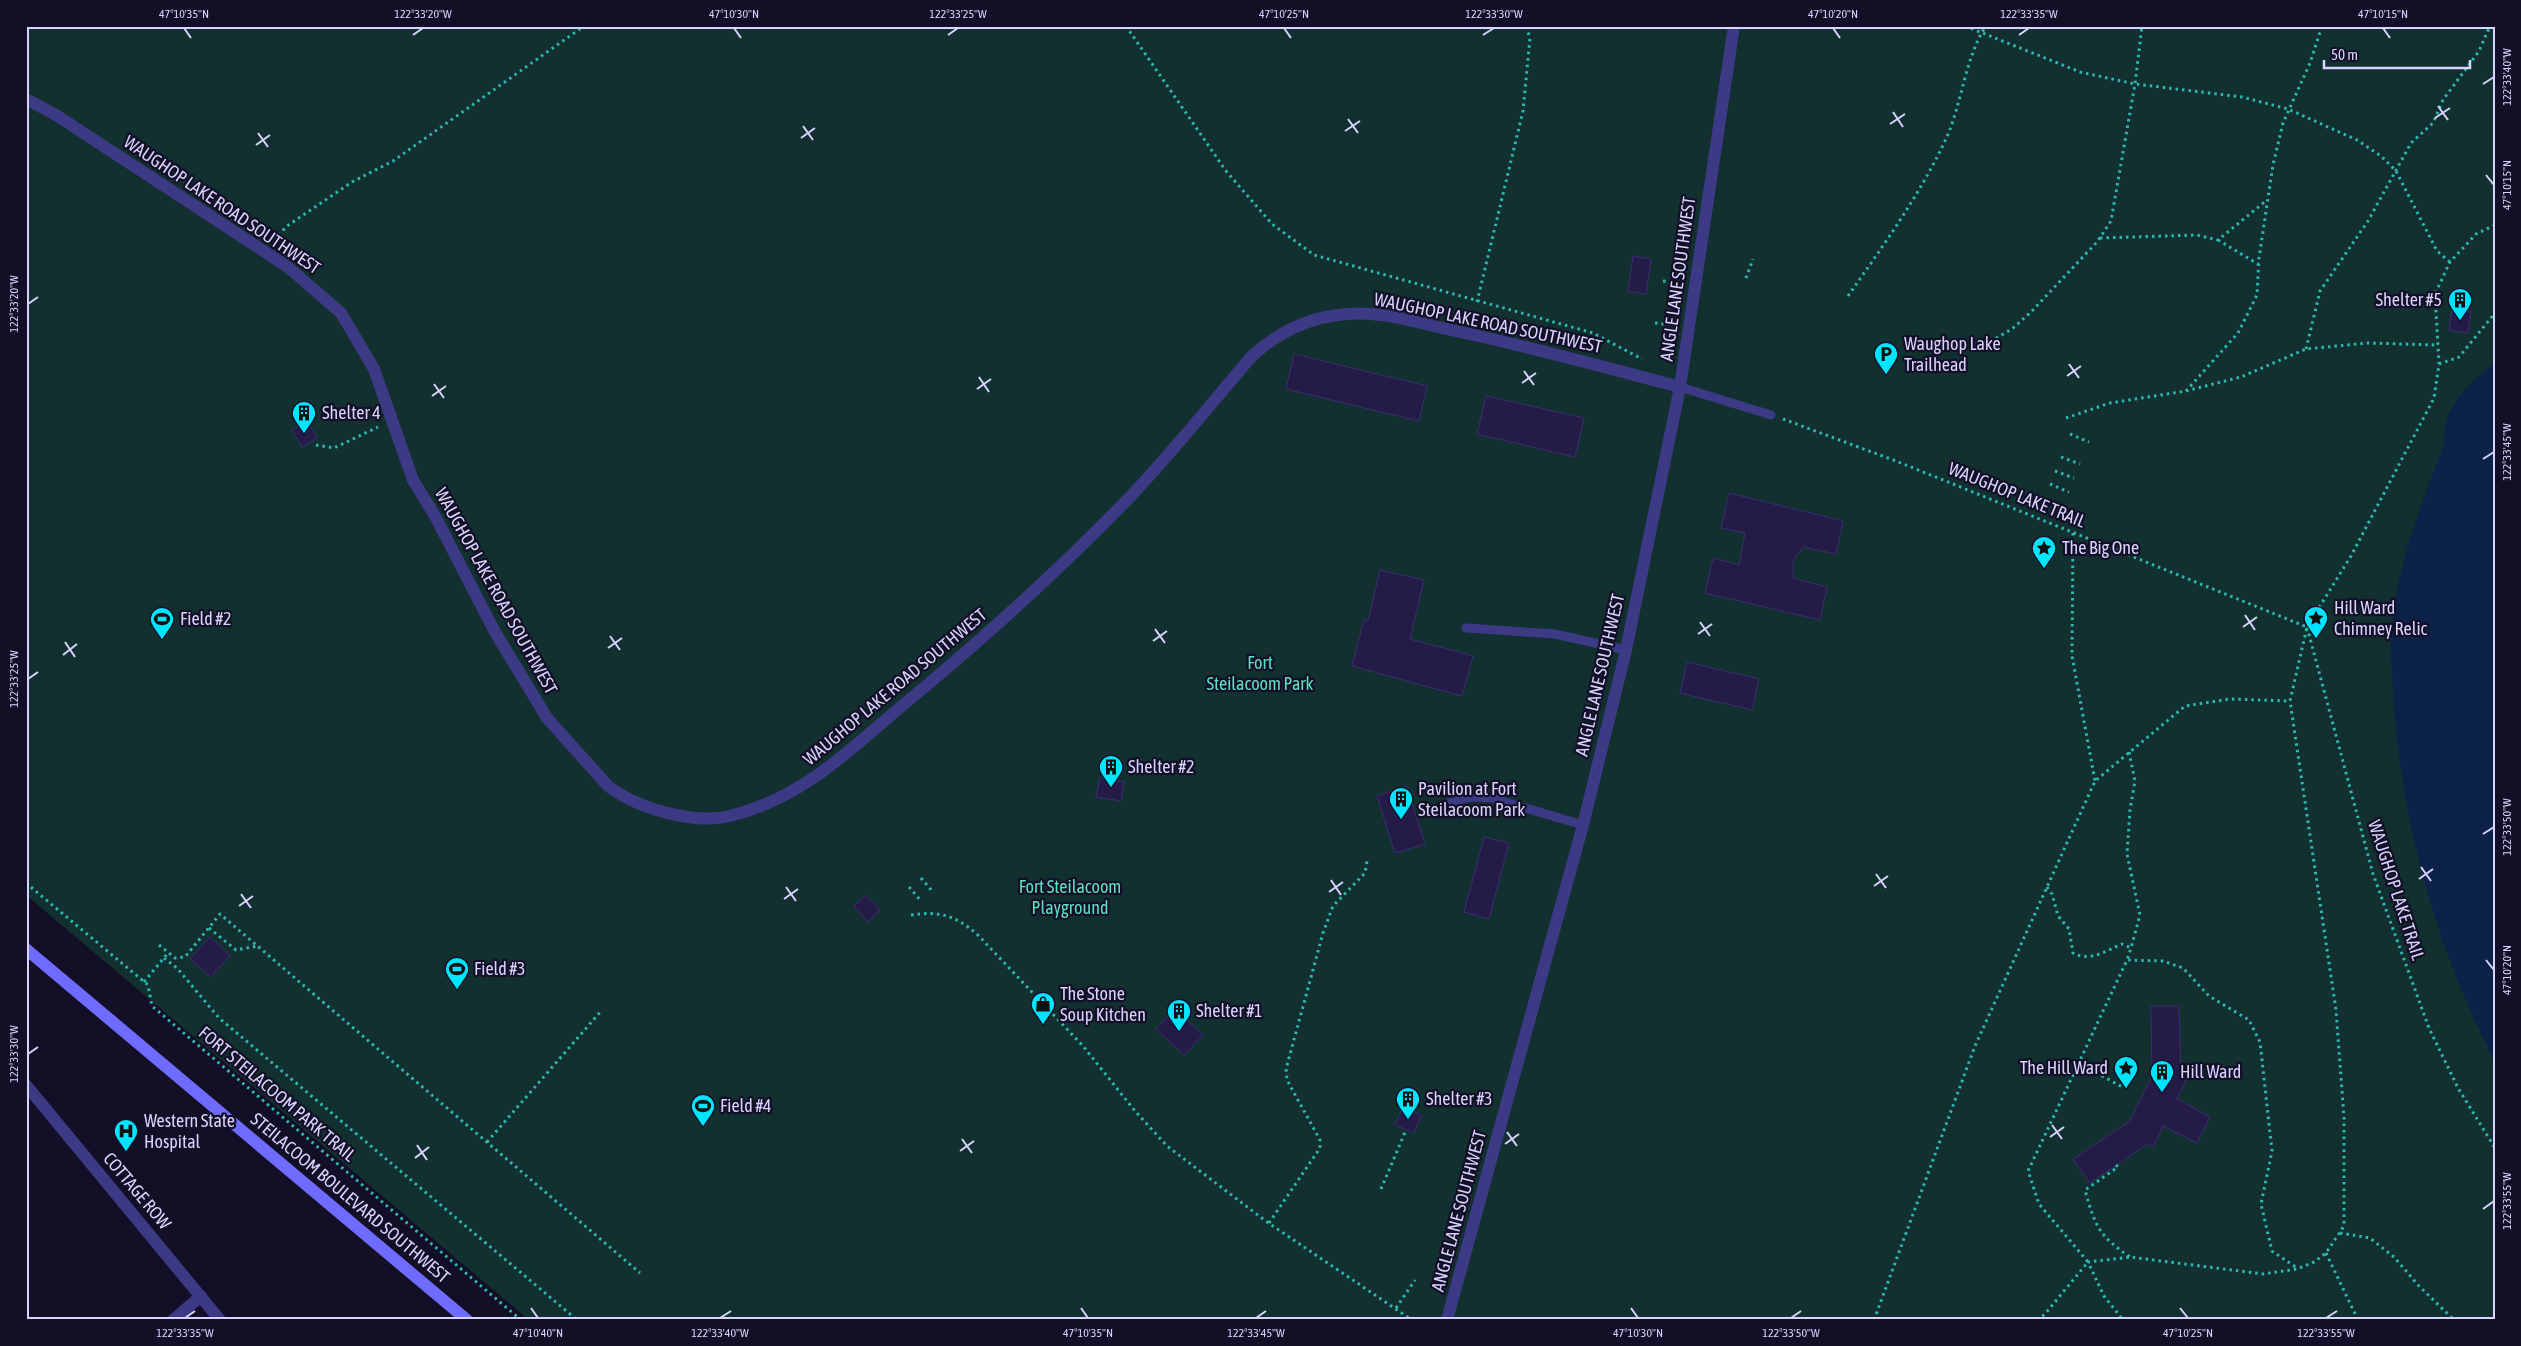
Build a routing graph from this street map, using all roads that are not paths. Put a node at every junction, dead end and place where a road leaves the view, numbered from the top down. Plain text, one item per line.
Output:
1 (1734, 26) edge
2 (26, 98) edge
3 (1680, 387) junction
4 (1771, 415) road end
5 (1466, 628) dead end
6 (1626, 650) junction
7 (1449, 803) dead end
8 (1583, 825) junction
9 (26, 949) edge
10 (26, 1085) edge
11 (201, 1296) junction
12 (173, 1320) edge
13 (220, 1320) edge
14 (467, 1320) edge
15 (1447, 1320) edge

1 - 3 street, ANGLE LANE SOUTHWEST
2 - 3 street, WAUGHOP LAKE ROAD SOUTHWEST
3 - 4 lane, WAUGHOP LAKE ROAD SOUTHWEST
3 - 6 street, ANGLE LANE SOUTHWEST
5 - 6 lane
6 - 8 street, ANGLE LANE SOUTHWEST
7 - 8 lane
8 - 15 street, ANGLE LANE SOUTHWEST
9 - 14 main road, STEILACOOM BOULEVARD SOUTHWEST
10 - 11 street, COTTAGE ROW
11 - 12 street
11 - 13 street, COTTAGE ROW

